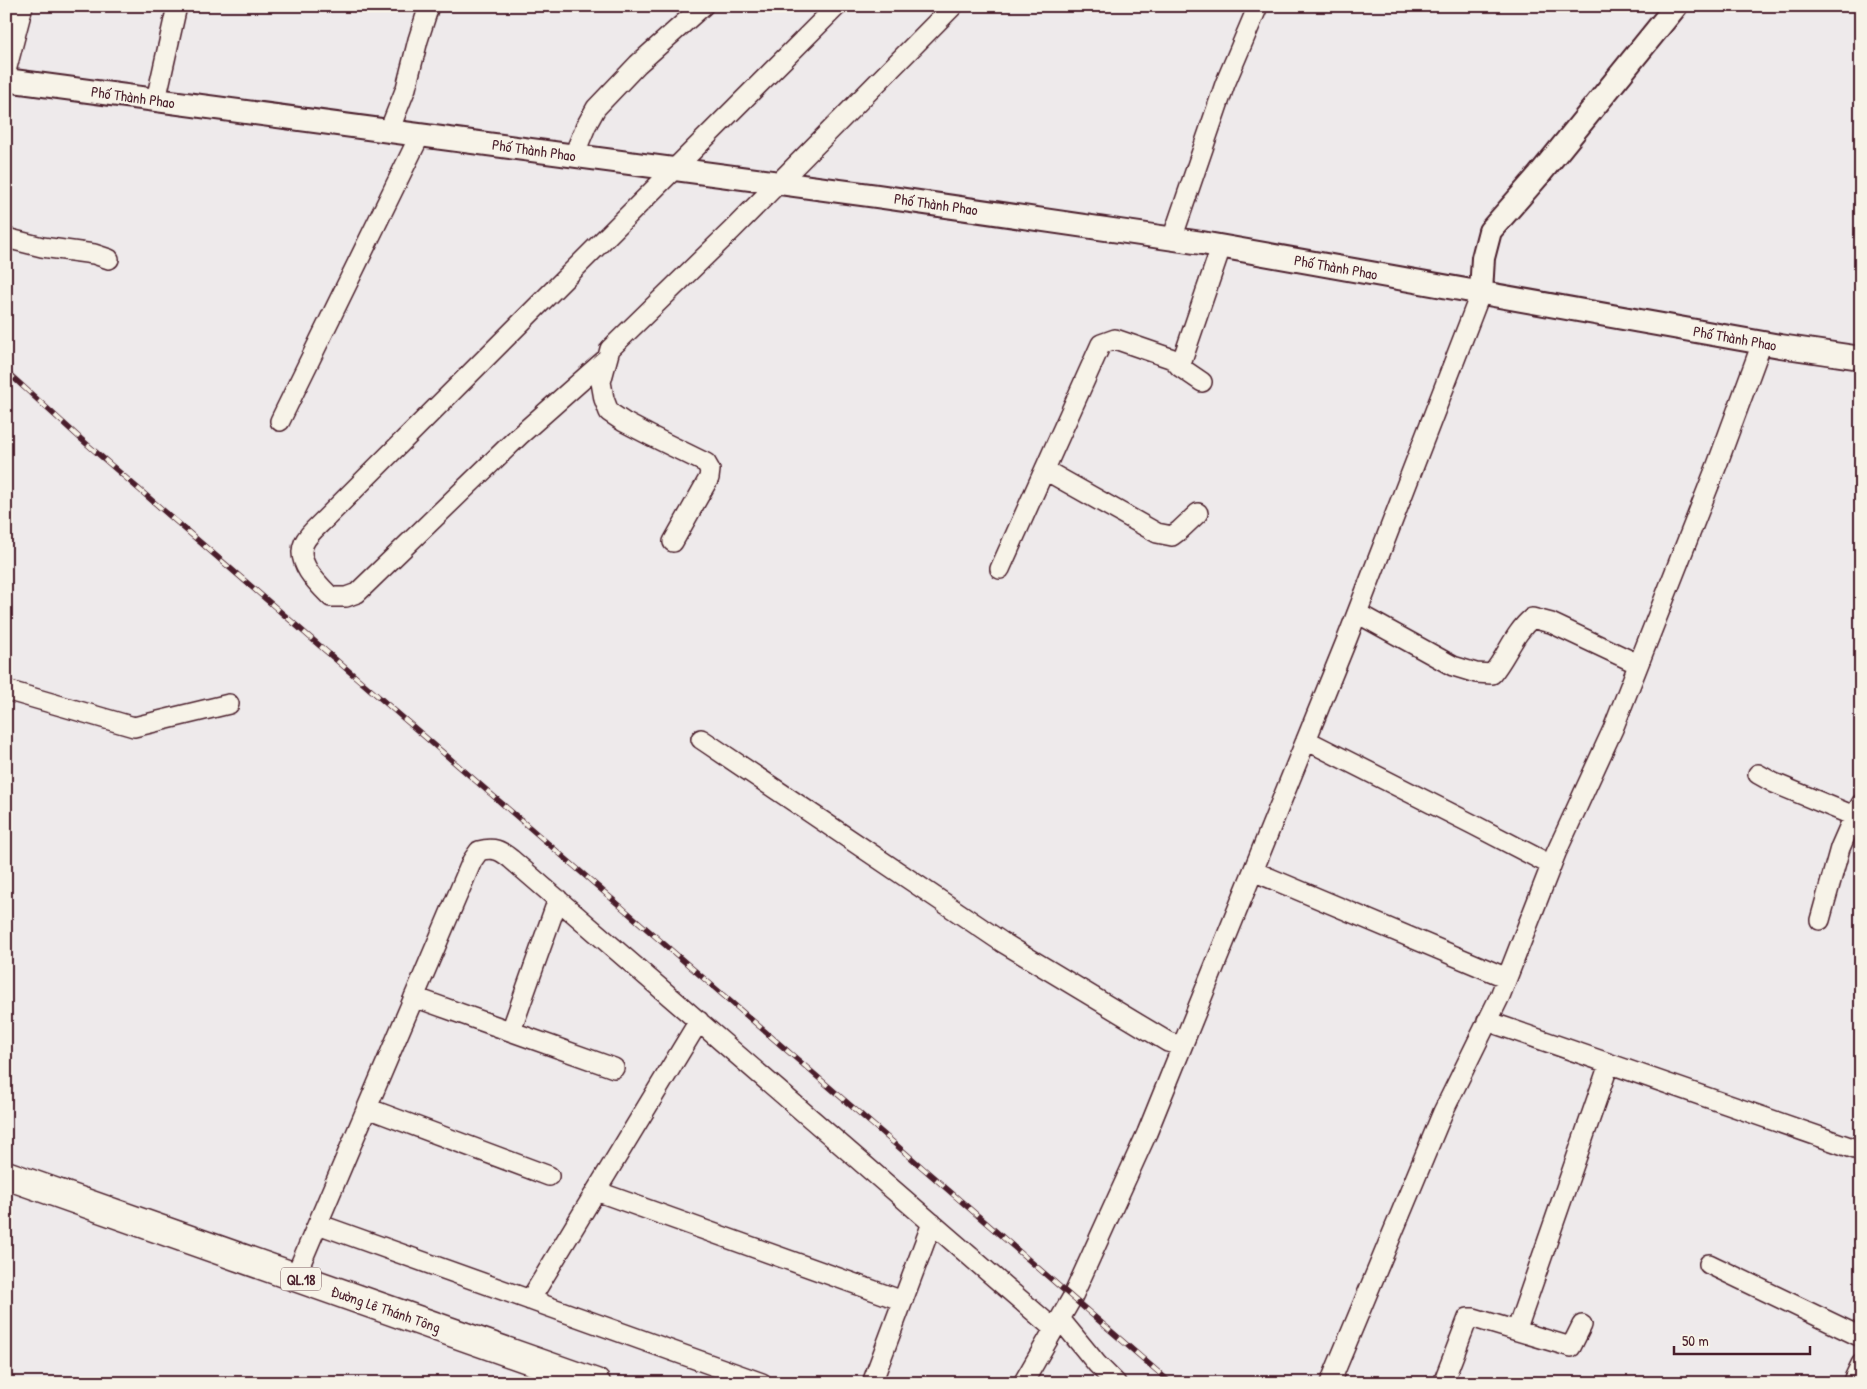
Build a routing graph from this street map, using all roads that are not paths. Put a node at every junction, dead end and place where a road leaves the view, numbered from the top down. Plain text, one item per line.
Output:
1 (23, 6) edge
2 (177, 6) edge
3 (429, 6) edge
4 (703, 6) edge
5 (837, 6) edge
6 (953, 6) edge
7 (1258, 6) edge
8 (1676, 6) edge
9 (6, 72) edge
10 (6, 80) edge
11 (156, 100) junction
12 (389, 131) junction
13 (420, 135) junction
14 (574, 156) junction
15 (681, 170) junction
16 (773, 182) junction
17 (6, 238) edge
18 (1172, 239) junction
19 (1221, 247) junction
20 (109, 258) dead end
21 (1481, 292) junction
22 (1762, 343) junction
23 (607, 358) junction
24 (1861, 358) edge
25 (1180, 367) junction
26 (1202, 382) dead end
27 (280, 421) dead end
28 (1044, 470) junction
29 (1198, 513) dead end
30 (673, 542) dead end
31 (1000, 569) dead end
32 (1357, 613) junction
33 (1638, 664) junction
34 (6, 690) edge
35 (229, 704) dead end
36 (702, 740) dead end
37 (1306, 740) junction
38 (1758, 774) dead end
39 (1857, 810) edge
40 (1551, 865) junction
41 (1253, 871) junction
42 (558, 899) junction
43 (1820, 920) dead end
44 (1507, 978) junction
45 (414, 997) junction
46 (699, 1021) junction
47 (1487, 1022) junction
48 (511, 1032) junction
49 (1182, 1046) junction
50 (1609, 1064) junction
51 (614, 1068) dead end
52 (367, 1108) junction
53 (1861, 1151) edge
54 (6, 1175) edge
55 (549, 1176) dead end
56 (596, 1191) junction
57 (932, 1223) junction
58 (318, 1224) junction
59 (1709, 1264) dead end
60 (295, 1277) junction
61 (530, 1300) junction
62 (903, 1301) junction
63 (1057, 1324) junction
64 (1582, 1325) dead end
65 (1517, 1329) junction
66 (1861, 1337) edge
67 (1861, 1364) edge
68 (596, 1383) edge
69 (762, 1383) edge
70 (872, 1383) edge
71 (1023, 1383) edge
72 (1116, 1383) edge
73 (1330, 1383) edge
74 (1443, 1383) edge
75 (1852, 1383) edge

1 - 9 street
2 - 11 street
3 - 12 street
4 - 14 street
5 - 15 street
6 - 16 street
7 - 18 street
8 - 21 street
10 - 11 street, Phố Thành Phao
11 - 12 street, Phố Thành Phao
12 - 13 street, Phố Thành Phao
13 - 14 street, Phố Thành Phao
13 - 27 street
14 - 15 street, Phố Thành Phao
15 - 16 street, Phố Thành Phao
15 - 23 street
16 - 18 street, Phố Thành Phao
16 - 23 street
17 - 20 street
18 - 19 street, Phố Thành Phao
19 - 21 street, Phố Thành Phao
19 - 25 street
21 - 22 street, Phố Thành Phao
21 - 32 street
22 - 24 street, Phố Thành Phao
22 - 33 street
23 - 30 street
25 - 26 street
25 - 28 street
28 - 29 street
28 - 31 street
32 - 33 street
32 - 37 street
33 - 40 street
34 - 35 street
36 - 49 street
37 - 40 street
37 - 41 street
38 - 39 street
39 - 43 street
40 - 44 street
41 - 44 street
41 - 49 street
42 - 45 street
42 - 46 street
42 - 48 street
44 - 47 street
45 - 48 street
45 - 52 street
46 - 56 street
46 - 57 street
47 - 50 street
47 - 73 street
48 - 51 street
49 - 63 street
50 - 53 street
50 - 65 street
52 - 55 street
52 - 58 street
54 - 60 highway, Đường Lê Thánh Tông / QL.18
56 - 61 street
56 - 62 street
57 - 62 street
57 - 63 street
58 - 60 street
58 - 61 street
59 - 66 street
60 - 68 highway, Đường Lê Thánh Tông / QL.18
61 - 69 street
62 - 70 street
63 - 71 street
63 - 72 street
64 - 65 street
65 - 74 street
67 - 75 street

